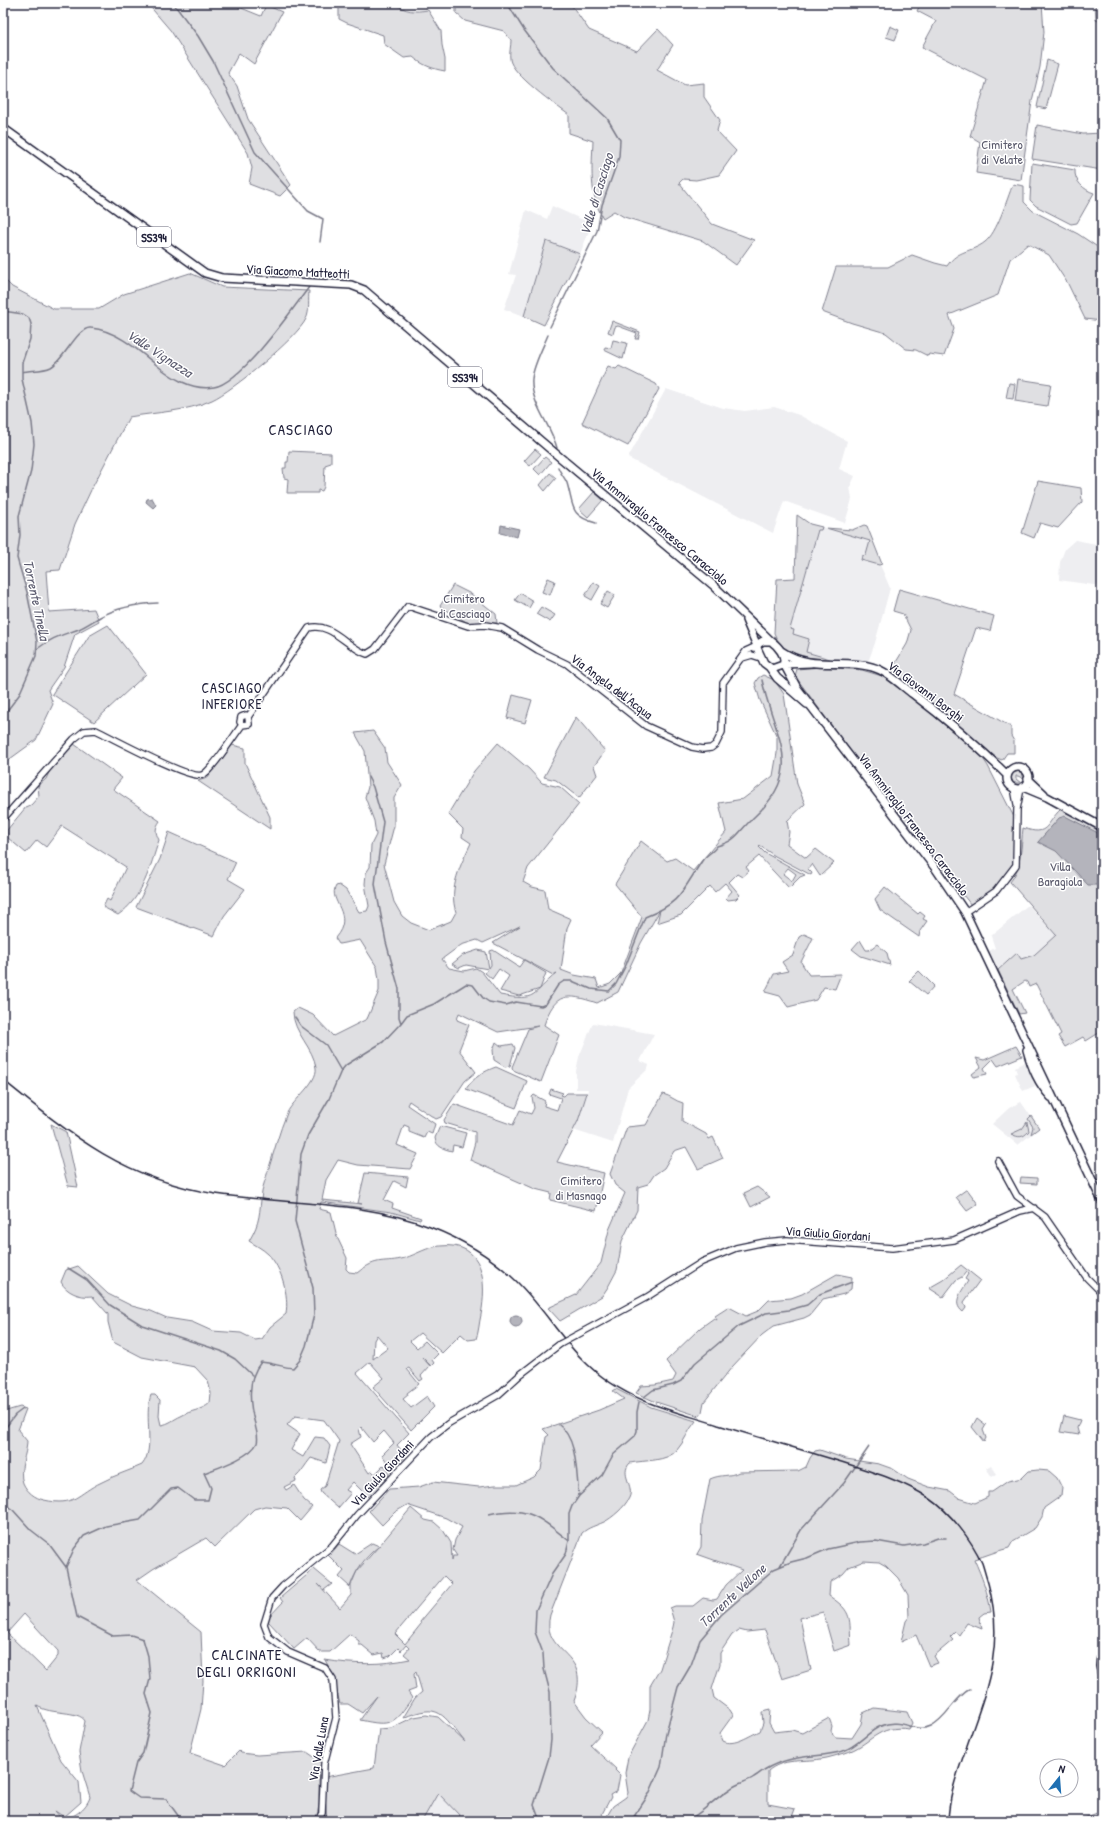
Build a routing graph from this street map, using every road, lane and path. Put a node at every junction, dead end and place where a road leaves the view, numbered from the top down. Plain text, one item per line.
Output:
1 (3, 128) edge
2 (556, 454) joint
3 (745, 618) junction
4 (771, 641) junction
5 (754, 647) junction
6 (781, 651) junction
7 (742, 658) junction
8 (761, 658) junction
9 (811, 663) junction
10 (787, 664) junction
11 (770, 668) junction
12 (814, 711) junction
13 (992, 759) junction
14 (1012, 769) junction
15 (1007, 775) junction
16 (1028, 779) junction
17 (1019, 788) junction
18 (1047, 797) junction
19 (3, 819) edge
20 (1102, 827) edge
21 (965, 912) junction
22 (998, 1161) dead end
23 (1102, 1201) edge
24 (1027, 1203) junction
25 (1034, 1208) junction
26 (1026, 1210) junction
27 (1013, 1214) junction
28 (1031, 1215) dead end
29 (1102, 1293) edge
30 (1102, 1636) edge
31 (275, 1643) joint
32 (1102, 1678) edge
33 (318, 1821) edge

1 - 2 main road, Via Giacomo Matteotti / SS394
2 - 3 main road, Via Ammiraglio Francesco Caracciolo / SS394
3 - 4 main road, Via Ammiraglio Francesco Caracciolo / SS394
3 - 5 main road, Via Ammiraglio Francesco Caracciolo / SS394
4 - 5 main road
4 - 6 main road, Via Ammiraglio Francesco Caracciolo
5 - 7 street, Via Angela dell'Acqua
5 - 8 main road, Via Ammiraglio Francesco Caracciolo
6 - 9 main road, Via Giovanni Borghi
6 - 10 main road, Via Ammiraglio Francesco Caracciolo
7 - 8 street
7 - 19 street, Via Angela dell'Acqua
8 - 11 main road, Via Ammiraglio Francesco Caracciolo
9 - 10 main road, Via Giovanni Borghi
9 - 13 main road, Via Giovanni Borghi
10 - 11 main road, Via Giovanni Borghi
10 - 12 main road, Via Ammiraglio Francesco Caracciolo
11 - 12 main road, Via Ammiraglio Francesco Caracciolo
12 - 21 main road, Via Ammiraglio Francesco Caracciolo
13 - 14 main road, Via Giovanni Borghi
13 - 15 main road, Via Giovanni Borghi
14 - 15 main road
14 - 16 main road
15 - 17 main road
16 - 17 main road
16 - 18 main road
17 - 18 main road
17 - 21 street
18 - 20 main road
21 - 23 main road, Via Ammiraglio Francesco Caracciolo
22 - 24 street
24 - 25 street
24 - 27 street, Via Giulio Giordani
25 - 26 street, Via Giulio Giordani
25 - 29 street
26 - 27 street, Via Giulio Giordani
26 - 28 street
27 - 31 street, Via Giulio Giordani, bridge
30 - 32 street
31 - 33 street, Via Valle Luna

